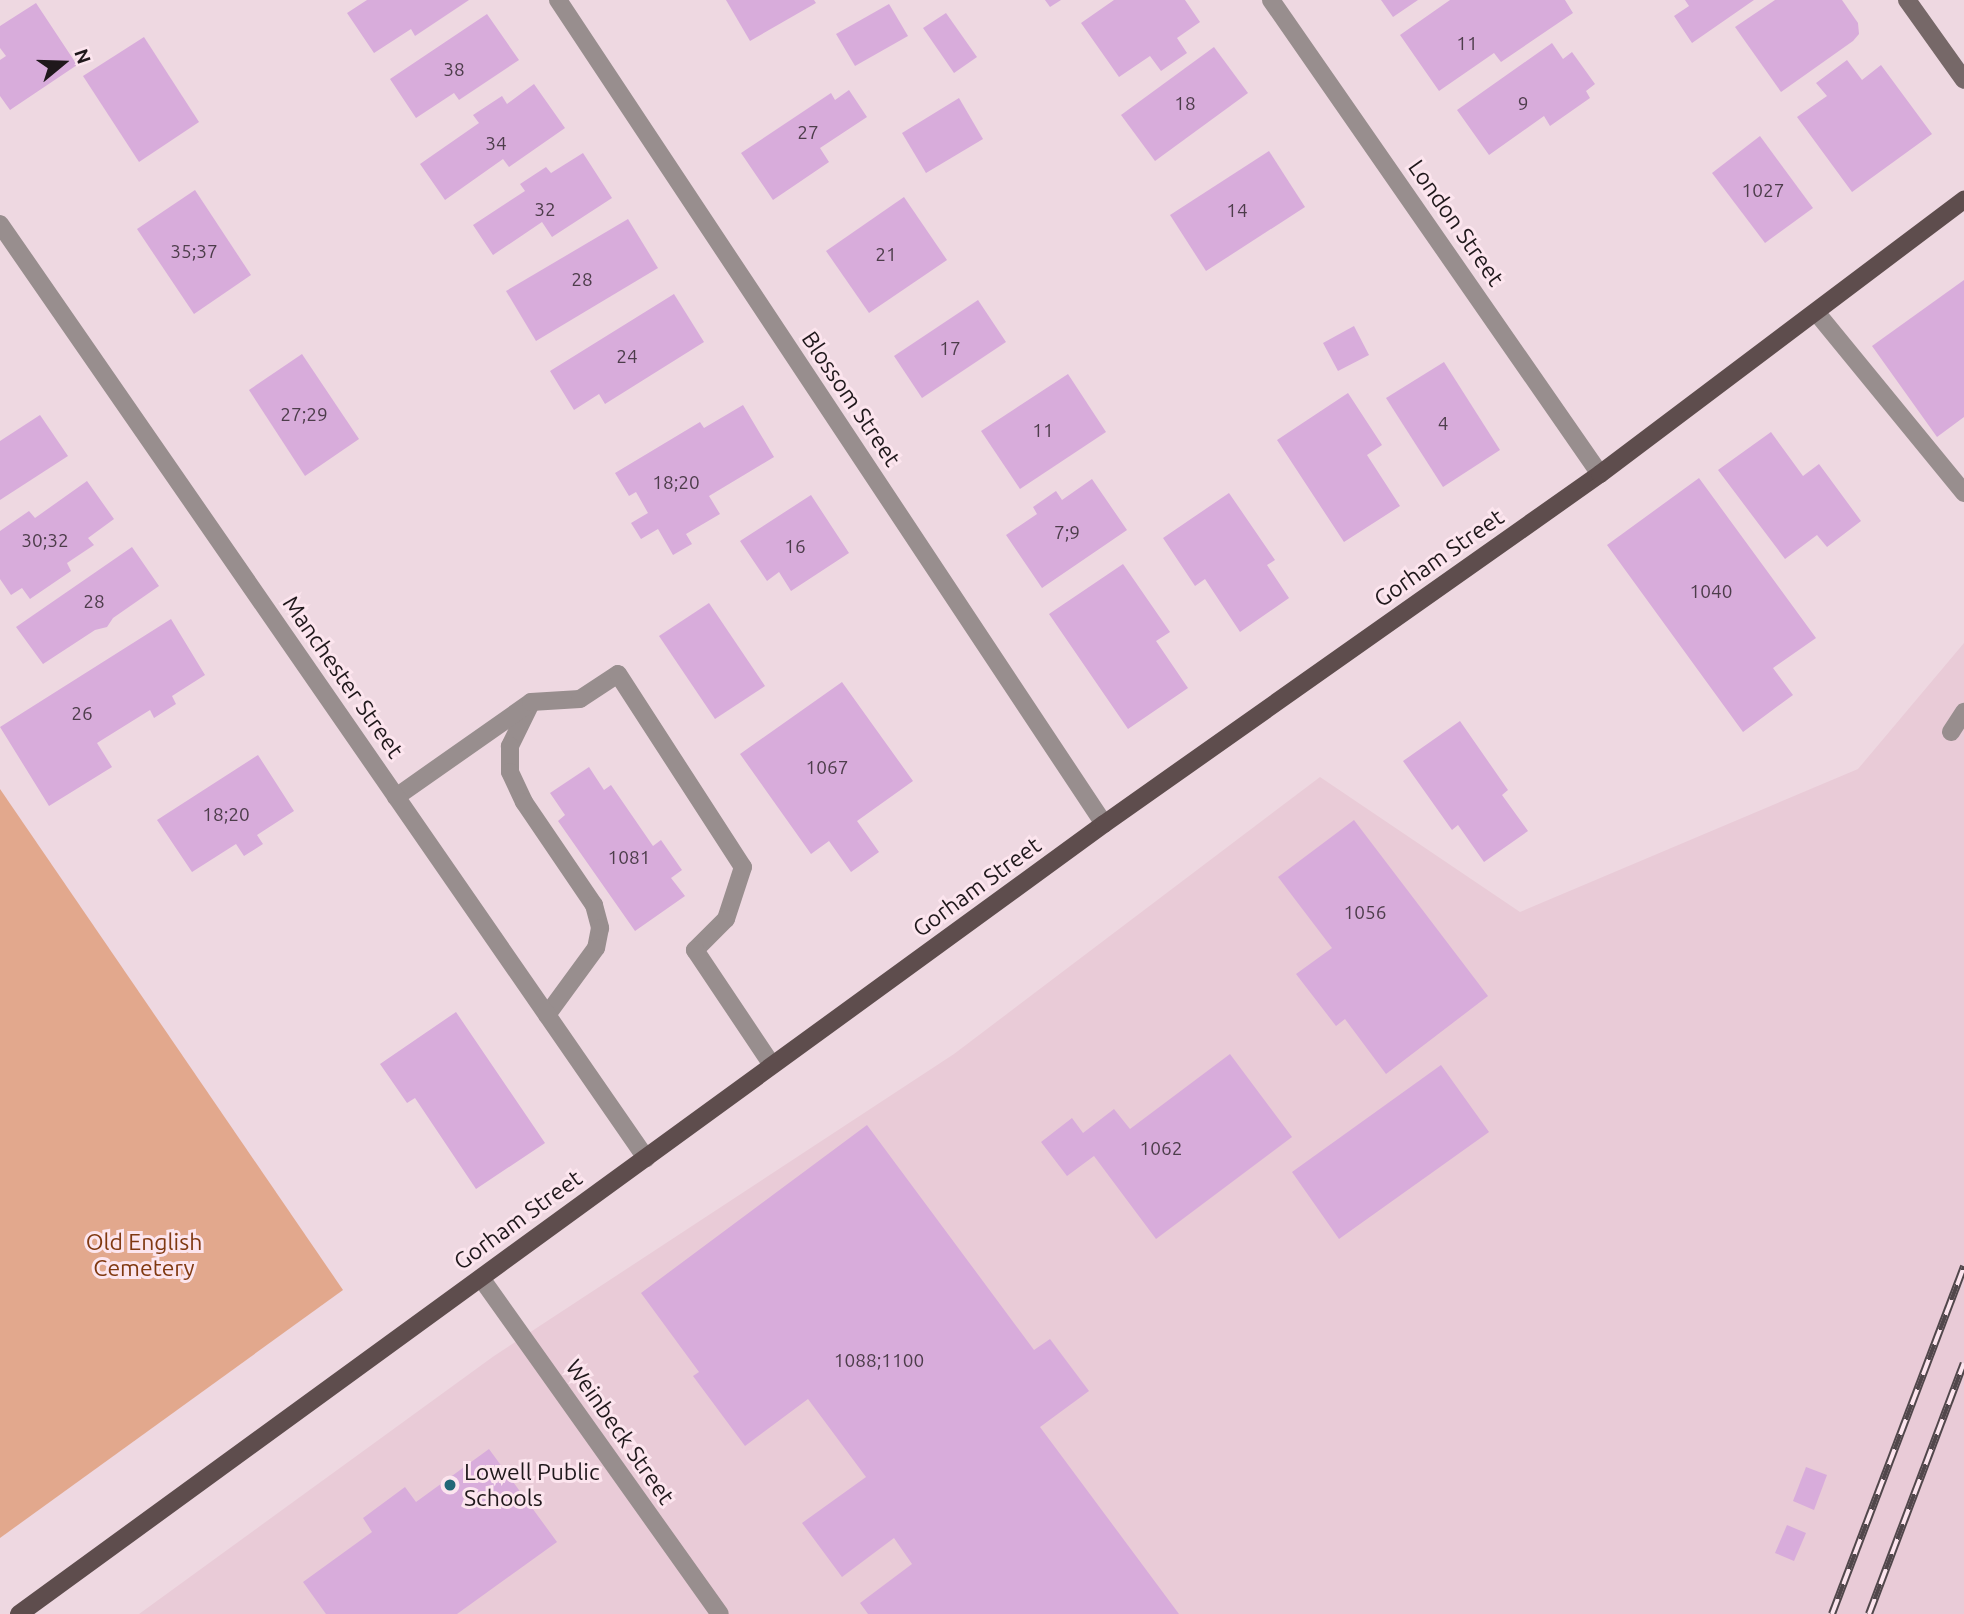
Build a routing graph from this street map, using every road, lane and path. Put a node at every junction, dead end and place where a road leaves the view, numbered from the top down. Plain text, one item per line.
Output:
1 (558, 0) edge
2 (1271, 0) edge
3 (1907, 0) edge
4 (1964, 80) edge
5 (1964, 200) edge
6 (0, 224) edge
7 (1816, 312) junction
8 (1601, 474) junction
9 (1964, 493) edge
10 (531, 702) junction
11 (1964, 712) edge
12 (1951, 732) dead end
13 (396, 797) junction
14 (1104, 824) junction
15 (547, 1015) junction
16 (772, 1065) junction
17 (646, 1158) junction
18 (481, 1278) junction
19 (19, 1614) edge
20 (720, 1614) edge

1 - 14 street, Blossom Street
2 - 8 street, London Street
3 - 4 street
5 - 7 main road, Gorham Street
6 - 13 street, Manchester Street
7 - 8 main road, Gorham Street
7 - 9 street
8 - 14 main road, Gorham Street
10 - 13 street
10 - 15 street
10 - 16 street
11 - 12 street
13 - 15 street, Manchester Street
14 - 16 main road, Gorham Street
15 - 17 street, Manchester Street
16 - 17 main road, Gorham Street
17 - 18 main road, Gorham Street
18 - 19 main road, Gorham Street
18 - 20 street, Weinbeck Street

